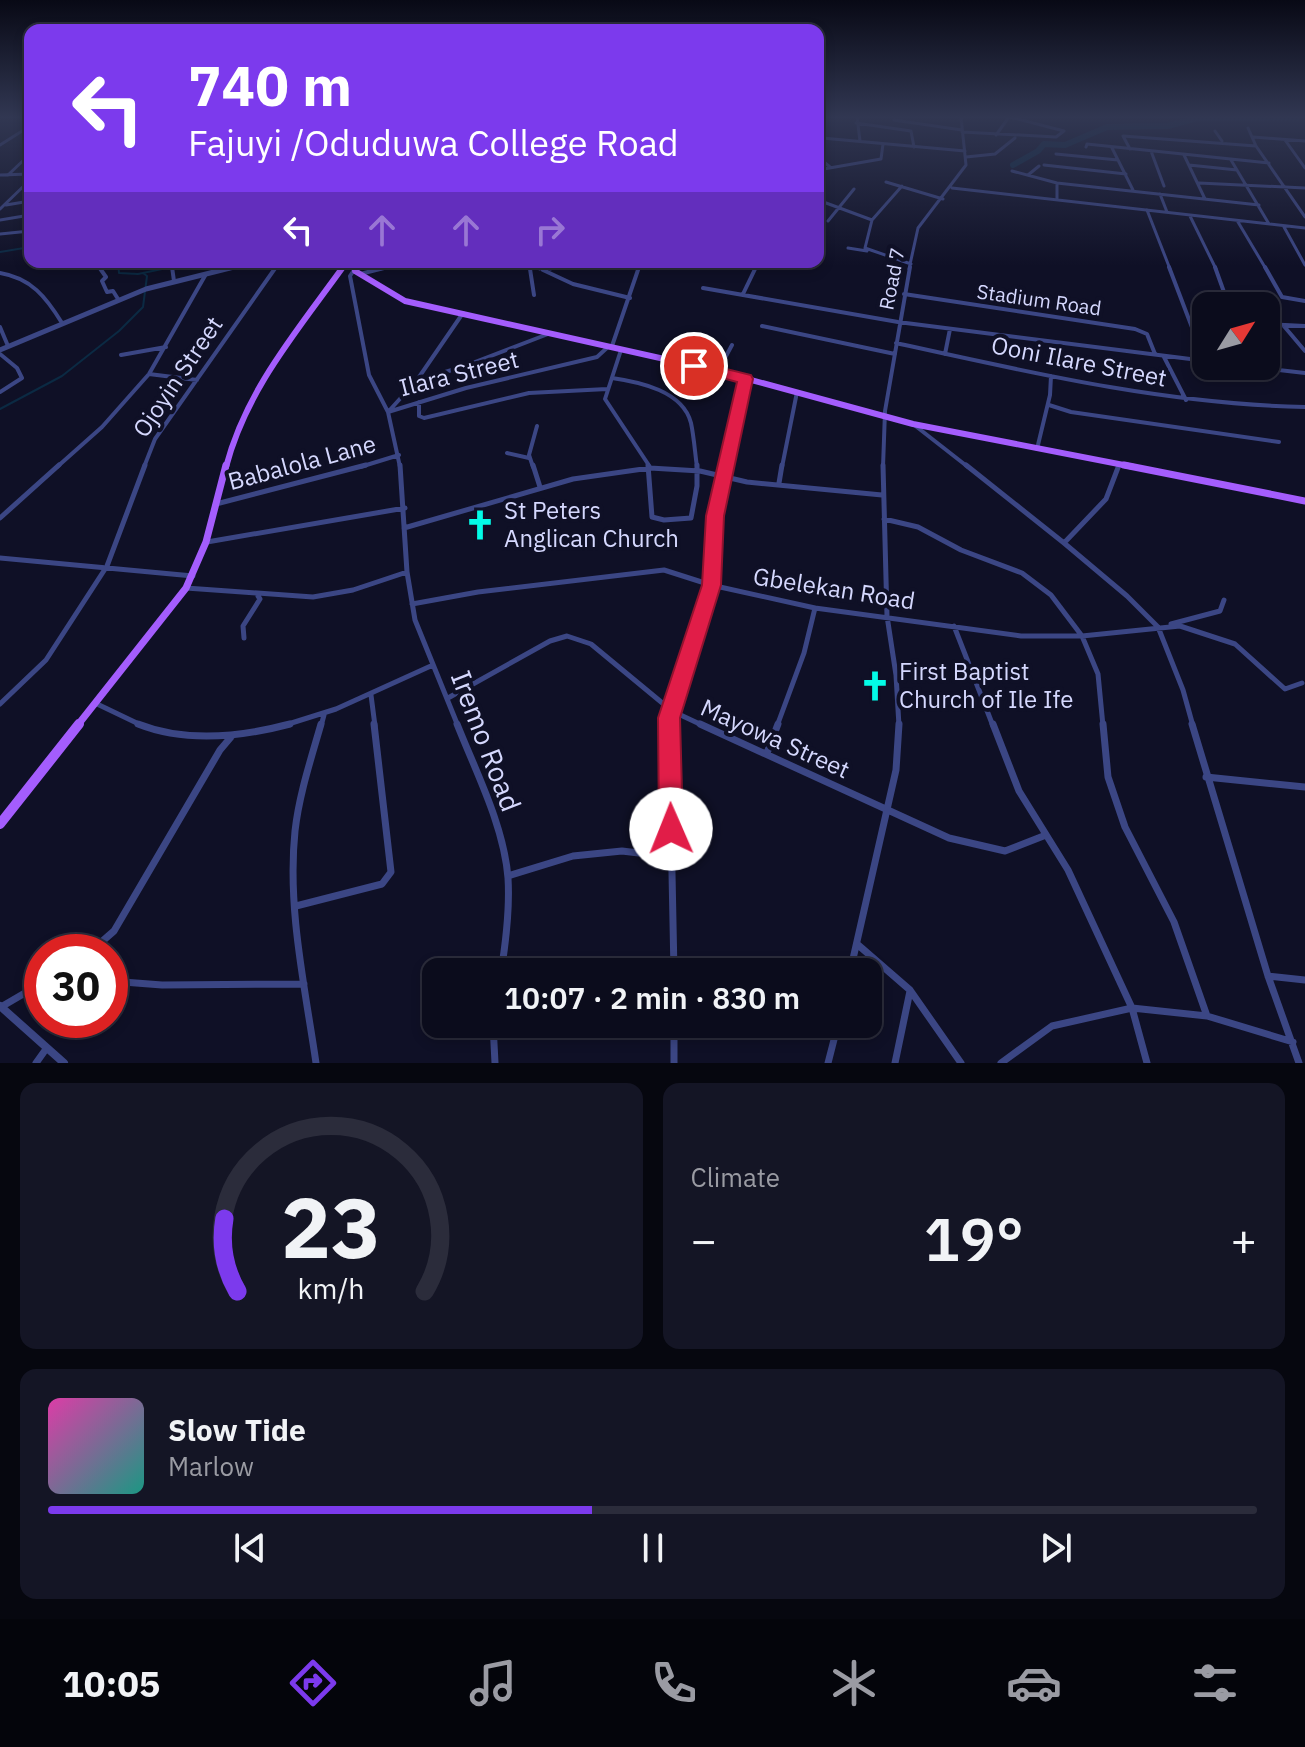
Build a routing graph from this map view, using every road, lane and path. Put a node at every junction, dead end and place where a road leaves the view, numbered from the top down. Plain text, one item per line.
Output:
1 (17, 167) edge
2 (831, 167) edge
3 (965, 167) edge
4 (1040, 167) edge
5 (1057, 167) edge
6 (1122, 167) edge
7 (1157, 167) edge
8 (1190, 167) edge
9 (1204, 167) edge
10 (1235, 167) edge
11 (1271, 167) edge
12 (824, 169) edge
13 (1237, 170) junction
14 (1012, 171) dead end
15 (1126, 174) junction
16 (0, 175) edge
17 (8, 175) junction
18 (1027, 176) junction
19 (24, 179) edge
20 (886, 182) dead end
21 (1057, 183) junction
22 (1199, 183) junction
23 (24, 185) edge
24 (1247, 185) junction
25 (902, 186) junction
26 (1164, 186) dead end
27 (1284, 186) junction
28 (952, 188) junction
29 (1305, 188) edge
30 (854, 189) dead end
31 (1133, 190) junction
32 (1160, 194) junction
33 (943, 199) junction
34 (1205, 199) junction
35 (1057, 200) junction
36 (24, 202) edge
37 (824, 202) edge
38 (5, 205) junction
39 (1259, 205) junction
40 (836, 207) junction
41 (0, 209) edge
42 (1147, 210) junction
43 (1303, 211) edge
44 (1167, 212) junction
45 (1190, 215) junction
46 (24, 216) edge
47 (1305, 217) edge
48 (0, 220) edge
49 (872, 220) junction
50 (828, 221) dead end
51 (1237, 221) junction
52 (1269, 224) junction
53 (1283, 226) junction
54 (1305, 228) edge
55 (24, 232) edge
56 (0, 234) edge
57 (848, 248) dead end
58 (868, 251) junction
59 (911, 264) junction
60 (1305, 265) edge
61 (99, 268) edge
62 (172, 268) edge
63 (221, 268) edge
64 (276, 268) edge
65 (343, 268) edge
66 (355, 268) edge
67 (552, 268) edge
68 (639, 268) edge
69 (756, 268) edge
70 (530, 269) joint
71 (543, 270) junction
72 (0, 273) edge
73 (207, 273) junction
74 (338, 273) junction
75 (174, 281) junction
76 (703, 288) dead end
77 (1224, 292) edge
78 (743, 294) junction
79 (904, 294) junction
80 (534, 295) dead end
81 (630, 298) junction
82 (118, 299) junction
83 (1305, 301) edge
84 (463, 313) junction
85 (898, 322) junction
86 (62, 323) junction
87 (1280, 325) edge
88 (1283, 325) junction
89 (762, 326) dead end
90 (1305, 326) edge
91 (0, 327) edge
92 (1192, 327) edge
93 (950, 329) junction
94 (550, 332) junction
95 (896, 343) junction
96 (732, 345) dead end
97 (8, 346) junction
98 (610, 346) junction
99 (166, 347) junction
100 (621, 350) junction
101 (1305, 351) edge
102 (0, 352) edge
103 (895, 354) junction
104 (945, 354) junction
105 (121, 355) dead end
106 (1158, 355) junction
107 (1192, 359) edge
108 (1280, 370) edge
109 (718, 371) junction
110 (1305, 373) edge
111 (149, 374) junction
112 (1051, 376) junction
113 (612, 378) junction
114 (745, 379) junction
115 (197, 380) junction
116 (417, 380) junction
117 (607, 389) junction
118 (0, 392) edge
119 (797, 392) junction
120 (1186, 400) junction
121 (419, 402) junction
122 (1049, 405) junction
123 (1305, 407) edge
124 (388, 412) junction
125 (885, 415) junction
126 (913, 424) junction
127 (537, 426) dead end
128 (1279, 442) dead end
129 (1037, 449) junction
130 (507, 453) dead end
131 (399, 455) junction
132 (530, 458) junction
133 (1119, 465) junction
134 (650, 468) junction
135 (700, 471) junction
136 (724, 477) junction
137 (779, 483) junction
138 (540, 487) junction
139 (882, 495) junction
140 (1305, 501) edge
141 (215, 505) junction
142 (405, 508) junction
143 (0, 518) edge
144 (884, 519) junction
145 (404, 528) junction
146 (206, 542) junction
147 (1064, 543) junction
148 (0, 558) edge
149 (107, 566) junction
150 (407, 572) junction
151 (193, 576) junction
152 (711, 585) junction
153 (186, 588) junction
154 (257, 595) junction
155 (1224, 600) dead end
156 (412, 604) junction
157 (815, 608) junction
158 (887, 616) junction
159 (953, 626) junction
160 (1158, 627) junction
161 (1082, 636) junction
162 (244, 638) dead end
163 (433, 665) junction
164 (1302, 683) dead end
165 (371, 695) junction
166 (448, 698) junction
167 (95, 703) junction
168 (0, 704) edge
169 (672, 711) junction
170 (324, 715) junction
171 (231, 736) junction
172 (767, 753) junction
173 (1206, 777) junction
174 (1305, 787) edge
175 (886, 810) junction
176 (0, 824) edge
177 (1046, 835) junction
178 (672, 857) junction
179 (508, 876) junction
180 (296, 906) junction
181 (111, 934) edge
182 (857, 944) junction
183 (503, 958) edge
184 (674, 958) edge
185 (854, 958) edge
186 (1268, 976) junction
187 (1305, 980) edge
188 (128, 982) edge
189 (304, 984) junction
190 (910, 990) junction
191 (24, 993) edge
192 (0, 1007) edge
193 (1132, 1008) junction
194 (1207, 1016) junction
195 (494, 1038) edge
196 (674, 1038) edge
197 (834, 1038) edge
198 (1294, 1043) junction
199 (46, 1049) junction
200 (36, 1063) edge
201 (64, 1063) edge
202 (316, 1063) edge
203 (495, 1063) edge
204 (674, 1063) edge
205 (828, 1063) edge
206 (895, 1063) edge
207 (961, 1063) edge
208 (1001, 1063) edge
209 (1147, 1063) edge
210 (1299, 1063) edge

1 - 17 street
2 - 12 street
3 - 28 street, Road 7
4 - 18 street
5 - 15 street
6 - 15 street
7 - 26 street
8 - 22 street
9 - 13 street
10 - 13 street
11 - 27 street
13 - 24 street
14 - 18 street
15 - 31 street
16 - 17 street
17 - 19 street
18 - 21 street
20 - 25 street
21 - 31 street
21 - 35 street
22 - 24 street
22 - 34 street
23 - 38 street
24 - 27 street
24 - 39 street
25 - 33 street
25 - 49 street
27 - 29 street
27 - 43 street
28 - 33 street, Road 7
28 - 35 street
30 - 40 street
31 - 32 street
32 - 34 street
32 - 44 street
33 - 59 street, Road 7
34 - 39 street
35 - 42 street
36 - 38 street
37 - 40 street
38 - 41 street
39 - 52 street
40 - 49 street
40 - 50 street
42 - 44 street
42 - 92 street
43 - 47 street
44 - 45 street
45 - 51 street
45 - 77 street
46 - 48 street
49 - 58 street
51 - 52 street
51 - 83 street
52 - 53 street
53 - 54 street
53 - 60 street
55 - 56 street
57 - 58 street
58 - 59 street
59 - 79 street, Road 7
61 - 82 street
62 - 75 street
63 - 73 street
64 - 115 street, Ojoyin Street
65 - 74 main road
66 - 74 main road
66 - 84 main road
66 - 124 street, Iremo Road
67 - 71 street
68 - 81 street
69 - 78 street
70 - 71 street
70 - 80 street
71 - 81 street
72 - 86 street
73 - 75 street
73 - 99 street
74 - 141 main road
75 - 82 street
76 - 78 street
78 - 85 street
79 - 85 street, Road 7
79 - 106 street, Stadium Road
81 - 98 street
82 - 86 street
84 - 94 main road
84 - 116 street, Ilara Street
85 - 93 street
85 - 95 street, Road 7
86 - 97 street
87 - 88 street
88 - 90 street
88 - 101 street
89 - 103 street
91 - 97 street
93 - 104 street
93 - 106 street
94 - 98 main road
94 - 116 street
95 - 103 street, Road 7
95 - 104 street, Ooni Ilare Street
96 - 109 street
97 - 102 street
98 - 100 main road
98 - 121 street, Ilara Street
99 - 105 street
99 - 111 street
100 - 109 main road
100 - 113 street
102 - 118 street
103 - 125 street, Road 7
104 - 112 street, Ooni Ilare Street
106 - 107 street
106 - 120 street, Stadium Road
108 - 110 street
109 - 114 main road
111 - 115 street
111 - 143 street
112 - 120 street, Ooni Ilare Street
112 - 122 street
113 - 117 street
113 - 135 street
114 - 119 main road
114 - 136 street
115 - 149 street, Ojoyin Street
116 - 124 street, Ilara Street
117 - 121 street
117 - 134 street
119 - 125 main road
119 - 137 street
120 - 123 street, Ooni Ilare Street
121 - 124 street, Ilara Street
122 - 128 street
122 - 129 street
124 - 131 street, Iremo Road
125 - 126 main road
125 - 139 street, Road 7
126 - 129 main road
126 - 147 street
127 - 132 street
129 - 133 main road
130 - 132 street
131 - 141 street, Babalola Lane
131 - 142 street, Iremo Road
132 - 138 street
133 - 140 main road
133 - 147 street
134 - 135 street
134 - 135 street
134 - 138 street
135 - 136 street
136 - 137 street
136 - 152 street
137 - 139 street
138 - 145 street
139 - 144 street, Road 7
141 - 146 main road
142 - 145 street, Iremo Road
142 - 146 street
144 - 158 street, Road 7
144 - 161 street
145 - 150 street, Iremo Road
146 - 151 main road
147 - 160 street
148 - 149 street
149 - 151 street
149 - 168 street, Ojoyin Street
150 - 154 street
150 - 156 street, Iremo Road
151 - 153 main road
152 - 156 street, Gbelekan Road
152 - 157 street, Gbelekan Road
152 - 169 street
153 - 154 street
153 - 167 main road
154 - 162 street
155 - 160 street
156 - 163 street, Iremo Road
157 - 158 street, Gbelekan Road
157 - 172 street
158 - 159 street, Gbelekan Road
158 - 175 street, Road 7
159 - 161 street, Gbelekan Road
159 - 177 street
160 - 161 street, Gbelekan Road
160 - 164 street
160 - 173 street
161 - 194 street
163 - 165 street
163 - 166 street, Iremo Road
165 - 170 street
165 - 180 street
166 - 169 street, Mayowa Street
166 - 179 street, Iremo Road
167 - 171 street
167 - 176 main road
169 - 172 street, Mayowa Street
169 - 178 street
170 - 171 street
170 - 180 street
171 - 181 street
172 - 175 street, Mayowa Street
173 - 174 street
173 - 186 street
175 - 177 street, Mayowa Street
175 - 182 street, Road 7
177 - 193 street
178 - 179 street
178 - 184 street
179 - 183 street, Iremo Road
180 - 189 street
182 - 185 street, Road 7
182 - 190 street
186 - 187 street
186 - 198 street
188 - 189 street
189 - 202 street
190 - 206 street
190 - 207 street
191 - 192 street
192 - 199 street
193 - 194 street
193 - 208 street
193 - 209 street
194 - 198 street
195 - 203 street
196 - 204 street
197 - 205 street
198 - 210 street
199 - 200 street
199 - 201 street

